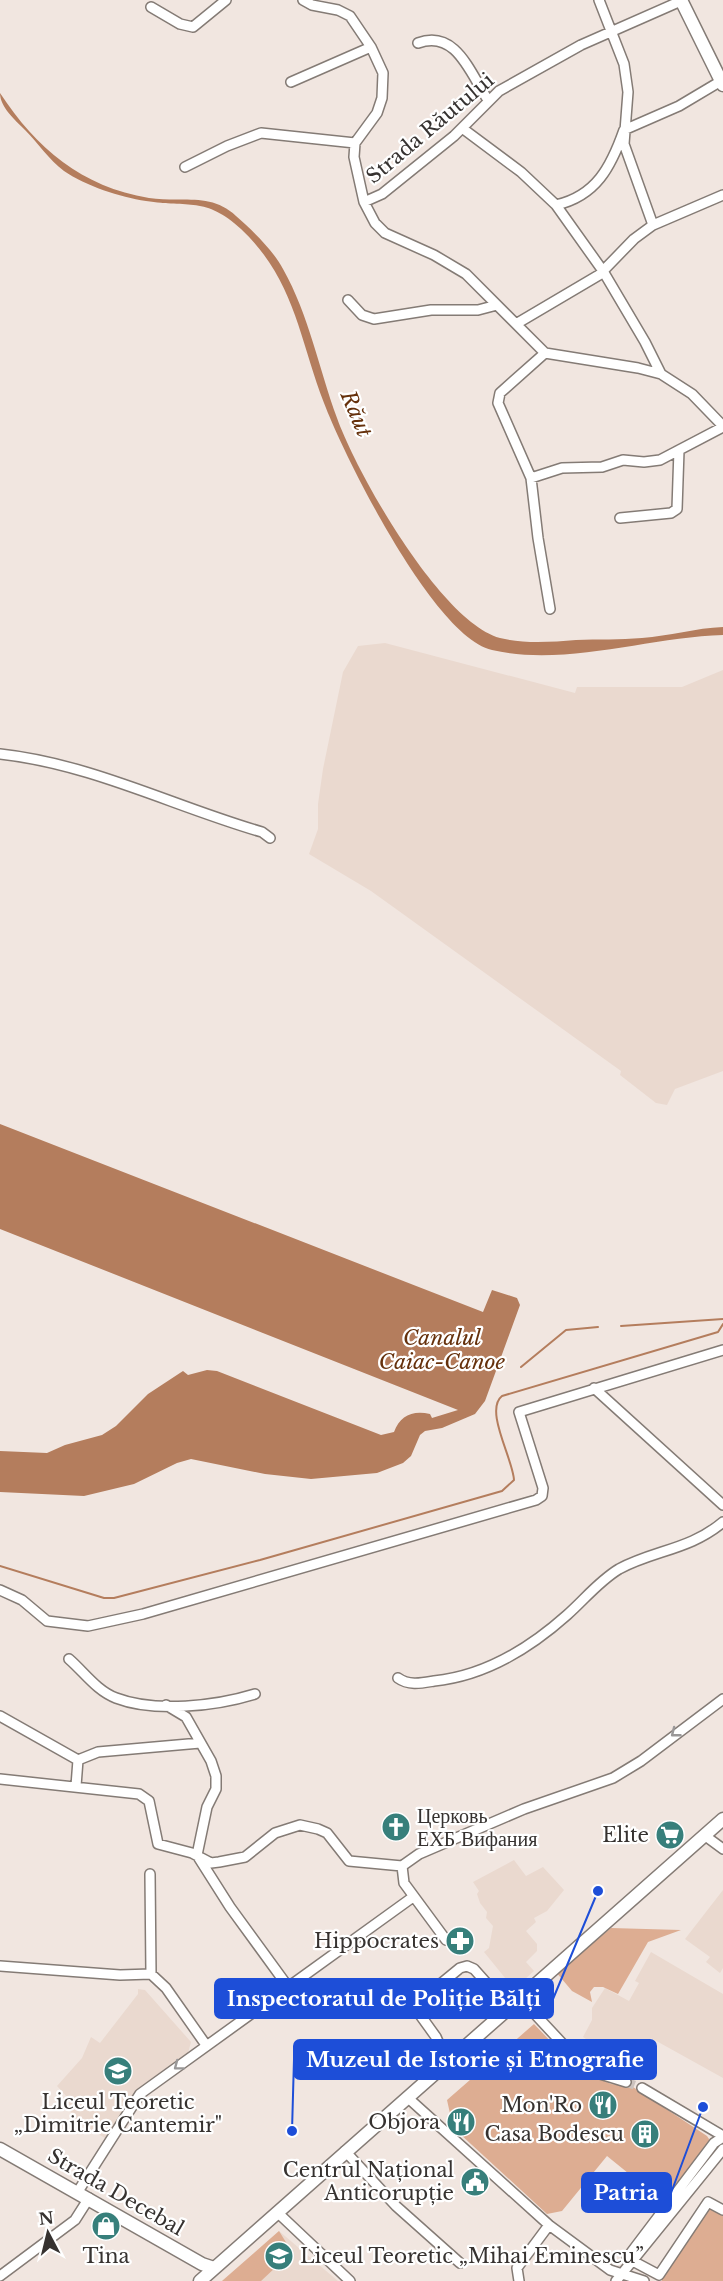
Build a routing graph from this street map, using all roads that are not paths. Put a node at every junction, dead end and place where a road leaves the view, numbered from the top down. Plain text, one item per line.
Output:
1 (226, 0) edge
2 (303, 0) edge
3 (598, 0) edge
4 (681, 1) edge
5 (151, 7) dead end
6 (612, 31) junction
7 (418, 43) dead end
8 (371, 47) junction
9 (291, 82) dead end
10 (722, 83) edge
11 (488, 100) junction
12 (462, 128) junction
13 (624, 130) junction
14 (355, 142) junction
15 (185, 167) dead end
16 (723, 195) edge
17 (363, 202) junction
18 (556, 206) junction
19 (653, 225) junction
20 (603, 271) junction
21 (348, 300) dead end
22 (497, 305) junction
23 (516, 324) junction
24 (545, 353) junction
25 (661, 374) junction
26 (723, 426) edge
27 (679, 450) junction
28 (531, 478) junction
29 (620, 518) dead end
30 (550, 609) dead end
31 (0, 754) edge
32 (270, 838) dead end
33 (723, 1350) edge
34 (594, 1388) junction
35 (723, 1505) edge
36 (723, 1522) edge
37 (0, 1590) edge
38 (69, 1659) dead end
39 (398, 1678) dead end
40 (255, 1694) dead end
41 (723, 1699) edge
42 (166, 1705) junction
43 (0, 1716) edge
44 (200, 1743) junction
45 (78, 1760) junction
46 (0, 1779) edge
47 (76, 1786) junction
48 (723, 1819) edge
49 (704, 1835) junction
50 (723, 1849) edge
51 (197, 1855) junction
52 (402, 1866) junction
53 (150, 1874) dead end
54 (412, 1897) junction
55 (446, 1940) dead end
56 (0, 1966) edge
57 (151, 1974) junction
58 (289, 1988) junction
59 (523, 1995) junction
60 (509, 2008) junction
61 (206, 2045) junction
62 (447, 2062) junction
63 (626, 2082) tunnel mouth
64 (642, 2088) tunnel mouth
65 (407, 2097) junction
66 (723, 2136) edge
67 (0, 2149) edge
68 (723, 2149) edge
69 (345, 2151) junction
70 (77, 2193) junction
71 (89, 2198) junction
72 (723, 2210) edge
73 (277, 2212) junction
74 (549, 2225) junction
75 (632, 2261) junction
76 (460, 2263) dead end
77 (214, 2268) junction
78 (0, 2276) edge
79 (619, 2278) edge
80 (200, 2281) edge
81 (350, 2281) edge
82 (519, 2281) edge
83 (644, 2281) edge

1 - 5 street
2 - 8 street
3 - 6 street
4 - 6 street, Strada Răutului
4 - 10 main road
6 - 11 street, Strada Răutului
6 - 13 street
7 - 11 street
8 - 9 street
8 - 14 street
10 - 13 street
11 - 12 street, Strada Răutului
12 - 17 street, Strada Răutului
12 - 18 street
13 - 18 street
13 - 19 street
14 - 15 street
14 - 17 street
16 - 19 street
17 - 22 street
18 - 20 street
19 - 20 street
20 - 23 street
20 - 25 street
21 - 22 street
22 - 23 street
23 - 24 street
24 - 25 street
24 - 28 street
25 - 26 street
26 - 27 street
27 - 28 street
27 - 29 street
28 - 30 street
31 - 32 street
33 - 34 street
34 - 35 street
34 - 37 street
36 - 39 street
38 - 42 street
40 - 42 street
41 -> 52 street
42 - 44 street
43 - 45 street
44 - 45 street
44 - 51 street
45 - 47 street
46 - 47 street
47 - 51 street
48 - 49 main road
49 - 50 street
49 - 59 main road
51 - 52 street
51 - 58 street
52 - 54 street
53 - 57 street
54 - 55 street
54 - 58 street
56 - 57 street
57 - 61 street
58 - 61 street
59 - 60 main road
59 - 63 street
60 - 62 main road
60 - 62 street
61 -> 70 street
62 - 65 main road
64 - 66 street
65 - 69 main road
65 - 74 street
66 - 75 street
67 - 70 main road, Strada Decebal
68 - 75 street
69 - 73 main road
69 - 76 street
70 - 71 main road, Strada Decebal
71 - 77 main road, Strada Decebal
71 - 78 street
72 - 75 street
73 - 77 main road
73 - 81 street
74 - 79 street
74 - 82 street
75 - 79 street
77 - 80 main road
79 - 83 street

